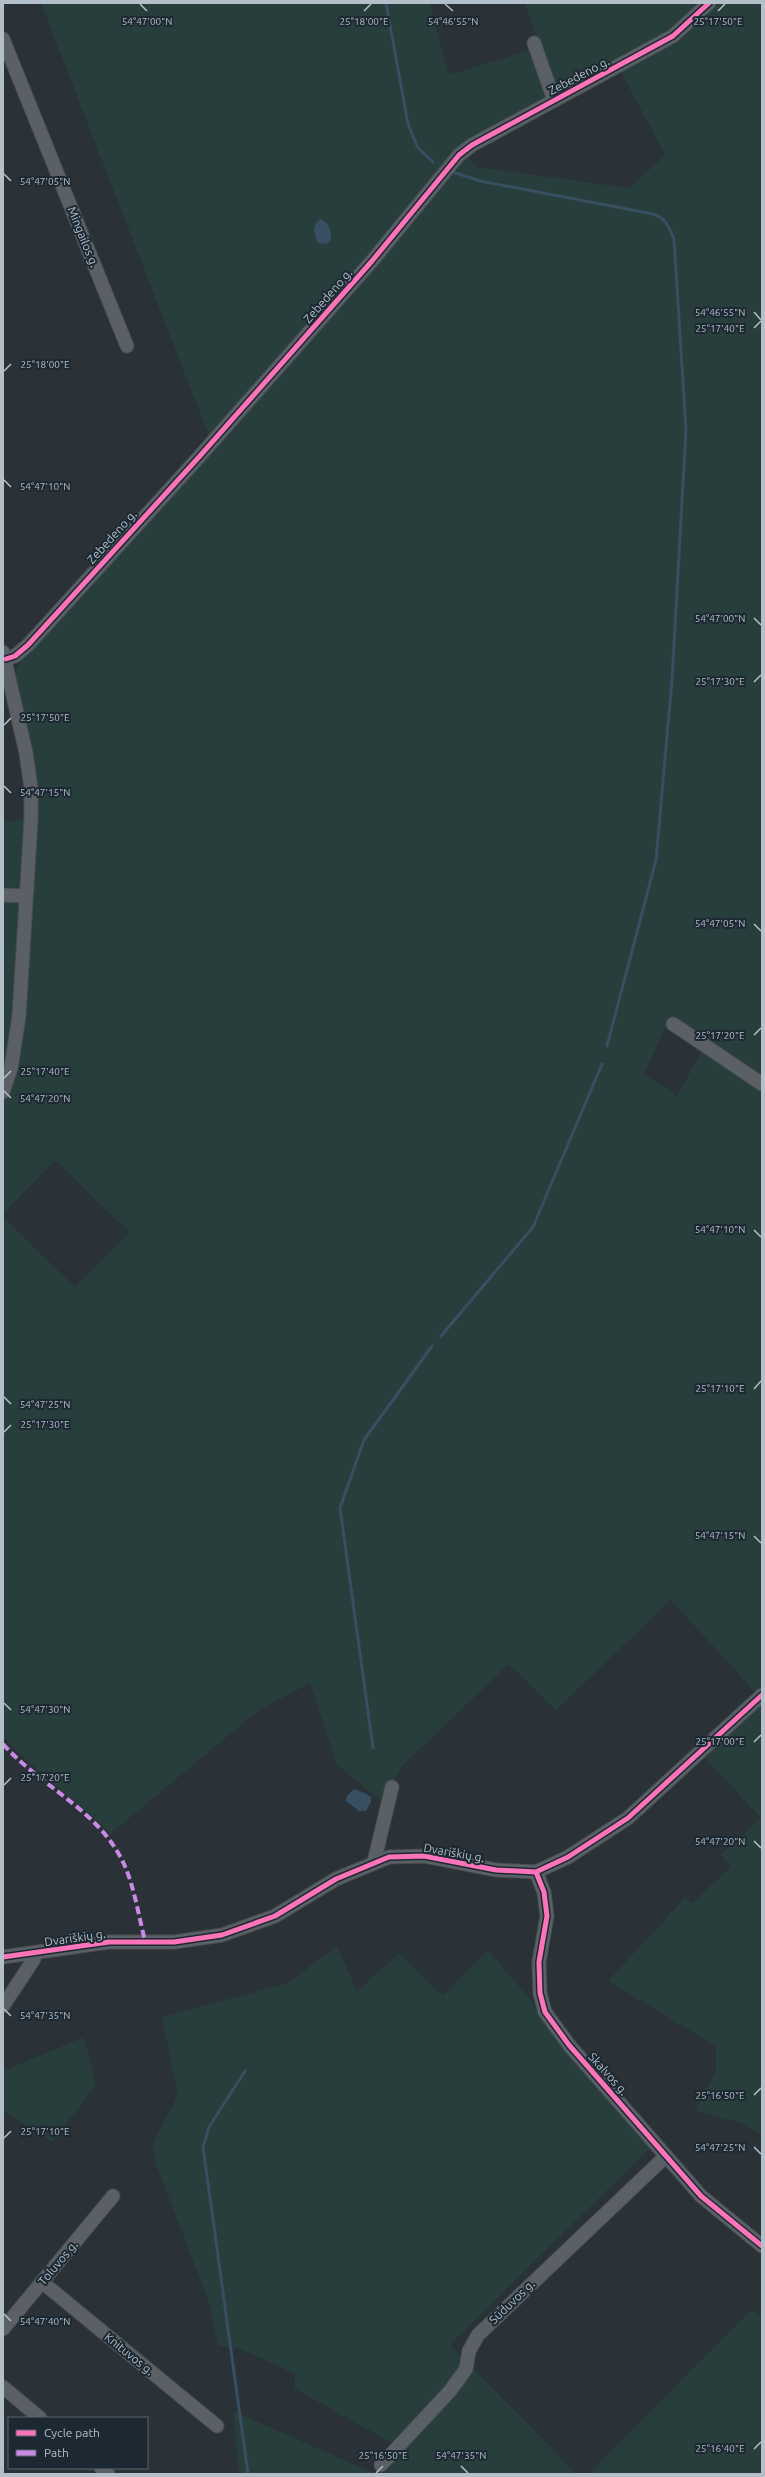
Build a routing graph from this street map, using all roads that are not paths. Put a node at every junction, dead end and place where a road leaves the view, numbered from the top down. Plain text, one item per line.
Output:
1 (709, 3) edge
2 (3, 39) edge
3 (534, 43) dead end
4 (554, 100) junction
5 (127, 346) dead end
6 (4, 655) edge
7 (3, 895) edge
8 (25, 896) junction
9 (673, 1024) dead end
10 (762, 1084) edge
11 (3, 1092) edge
12 (762, 1695) edge
13 (392, 1787) dead end
14 (374, 1862) junction
15 (536, 1872) junction
16 (34, 1954) junction
17 (3, 1957) edge
18 (3, 2006) edge
19 (666, 2156) junction
20 (113, 2196) dead end
21 (762, 2246) edge
22 (42, 2282) junction
23 (3, 2329) edge
24 (3, 2387) edge
25 (39, 2417) edge
26 (217, 2426) dead end
27 (381, 2465) dead end

1 - 4 street, Zebedeno g.
2 - 5 street, Mingailos g.
3 - 4 street
4 - 6 street, Zebedeno g.
6 - 8 street
7 - 8 street
8 - 11 street
9 - 10 street
12 - 15 street, Dvariškių g.
13 - 14 street
14 - 15 street, Dvariškių g.
14 - 16 street, Dvariškių g.
15 - 19 street, Skalvos g.
16 - 17 street, Dvariškių g.
16 - 18 street
19 - 21 street, Skalvos g.
19 - 27 street, Sūduvos g.
20 - 22 street, Toluvos g.
22 - 23 street, Toluvos g.
22 - 26 street, Knituvos g.
24 - 25 street

